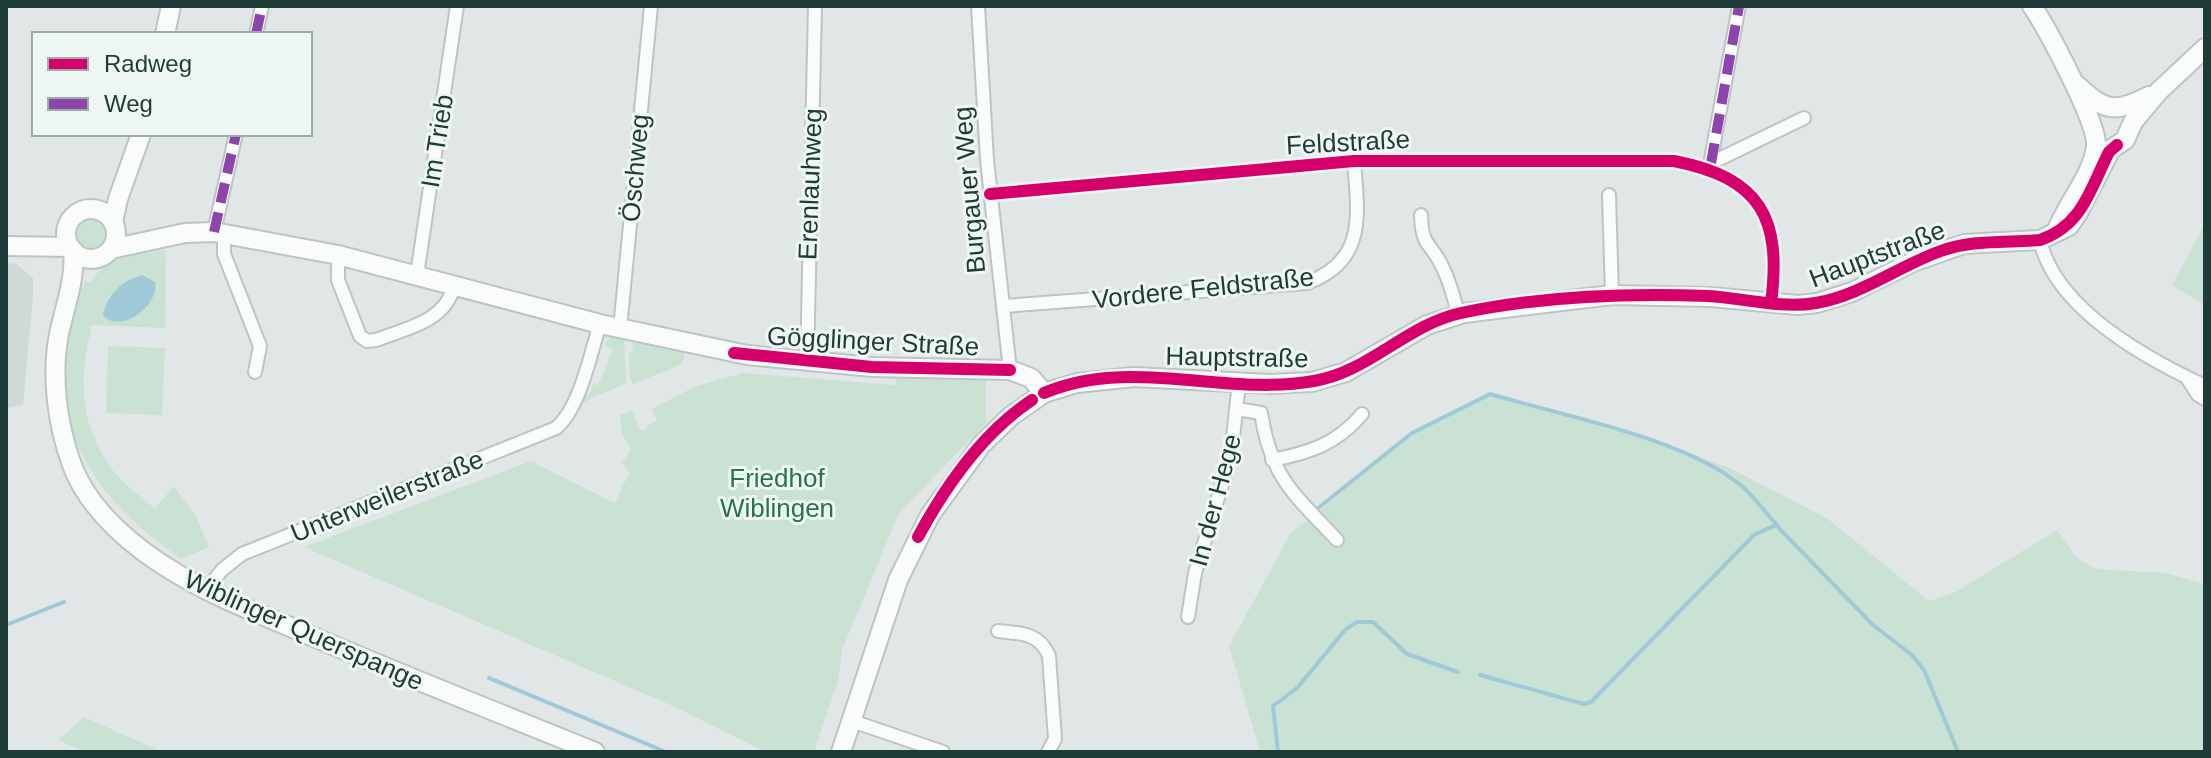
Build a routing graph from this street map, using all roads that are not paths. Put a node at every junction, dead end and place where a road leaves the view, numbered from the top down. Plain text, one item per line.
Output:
1 (171, 6) edge
2 (262, 6) edge
3 (457, 6) edge
4 (651, 6) edge
5 (815, 6) edge
6 (978, 6) edge
7 (1739, 6) edge
8 (2032, 6) edge
9 (165, 32) edge
10 (256, 32) edge
11 (2205, 48) edge
12 (2069, 74) junction
13 (2159, 91) junction
14 (2111, 108) junction
15 (1804, 118) dead end
16 (2130, 128) junction
17 (2093, 131) junction
18 (140, 136) edge
19 (236, 136) edge
20 (2117, 145) junction
21 (1354, 161) junction
22 (130, 166) junction
23 (1710, 166) junction
24 (990, 194) junction
25 (1609, 195) dead end
26 (92, 209) junction
27 (1421, 215) dead end
28 (69, 224) junction
29 (114, 224) junction
30 (219, 233) junction
31 (165, 236) junction
32 (2048, 236) junction
33 (10, 245) edge
34 (72, 248) junction
35 (111, 249) junction
36 (338, 255) junction
37 (94, 258) junction
38 (417, 275) junction
39 (454, 286) junction
40 (1612, 295) junction
41 (68, 302) junction
42 (1771, 303) junction
43 (1004, 306) junction
44 (1458, 314) junction
45 (600, 324) junction
46 (620, 329) junction
47 (807, 362) junction
48 (1010, 370) junction
49 (255, 372) dead end
50 (2187, 378) junction
51 (1239, 383) junction
52 (2205, 386) edge
53 (1038, 397) junction
54 (2205, 399) edge
55 (1237, 409) junction
56 (1362, 414) dead end
57 (1272, 460) junction
58 (1337, 540) dead end
59 (206, 590) junction
60 (1188, 617) dead end
61 (998, 631) dead end
62 (852, 721) junction
63 (595, 752) edge
64 (841, 752) edge
65 (943, 752) edge
66 (1048, 752) edge

1 - 9 main road
2 - 10 street
3 - 38 street, Im Trieb
4 - 46 street, Öschweg
5 - 47 street, Erenlauhweg
6 - 24 street, Burgauer Weg
7 - 23 street
8 - 12 main road
11 - 13 main road
12 - 14 main road
12 - 17 main road
13 - 14 main road
13 - 16 main road
14 - 16 main road
14 - 17 main road
15 - 23 street
16 - 20 main road
17 - 20 main road
17 - 32 main road
18 - 22 main road
19 - 30 street
20 - 32 main road
21 - 23 street, Feldstraße
21 - 24 street, Feldstraße
21 - 43 street, Vordere Feldstraße
22 - 26 main road
22 - 29 main road
23 - 42 street, Feldstraße
24 - 43 street, Burgauer Weg
25 - 40 street
26 - 28 main road
26 - 29 main road
27 - 44 street
28 - 33 main road
28 - 34 main road
29 - 31 main road, Gögglinger Straße
29 - 35 main road
30 - 31 main road, Gögglinger Straße
30 - 36 main road, Gögglinger Straße
30 - 49 street
31 - 35 main road, Gögglinger Straße
32 - 42 main road, Hauptstraße
32 - 50 street
33 - 34 main road
34 - 37 main road
34 - 41 main road, Wiblinger Querspange
35 - 37 main road
36 - 38 main road, Gögglinger Straße
36 - 39 street
37 - 41 main road, Wiblinger Querspange
38 - 39 main road, Gögglinger Straße
39 - 45 main road, Gögglinger Straße
40 - 42 main road, Hauptstraße
40 - 44 main road, Hauptstraße
41 - 59 main road, Wiblinger Querspange
43 - 48 street, Burgauer Weg
44 - 51 main road, Hauptstraße
45 - 46 main road, Gögglinger Straße
45 - 59 street, Unterweilerstraße
46 - 47 main road, Gögglinger Straße
47 - 48 main road, Gögglinger Straße
48 - 53 main road, Gögglinger Straße
50 - 52 street
50 - 54 street
51 - 53 main road, Hauptstraße
51 - 55 street, In der Hege
53 - 62 main road
55 - 57 street
55 - 60 street, In der Hege
56 - 57 street
57 - 58 street
59 - 63 main road, Wiblinger Querspange
61 - 66 street
62 - 64 main road
62 - 65 street

